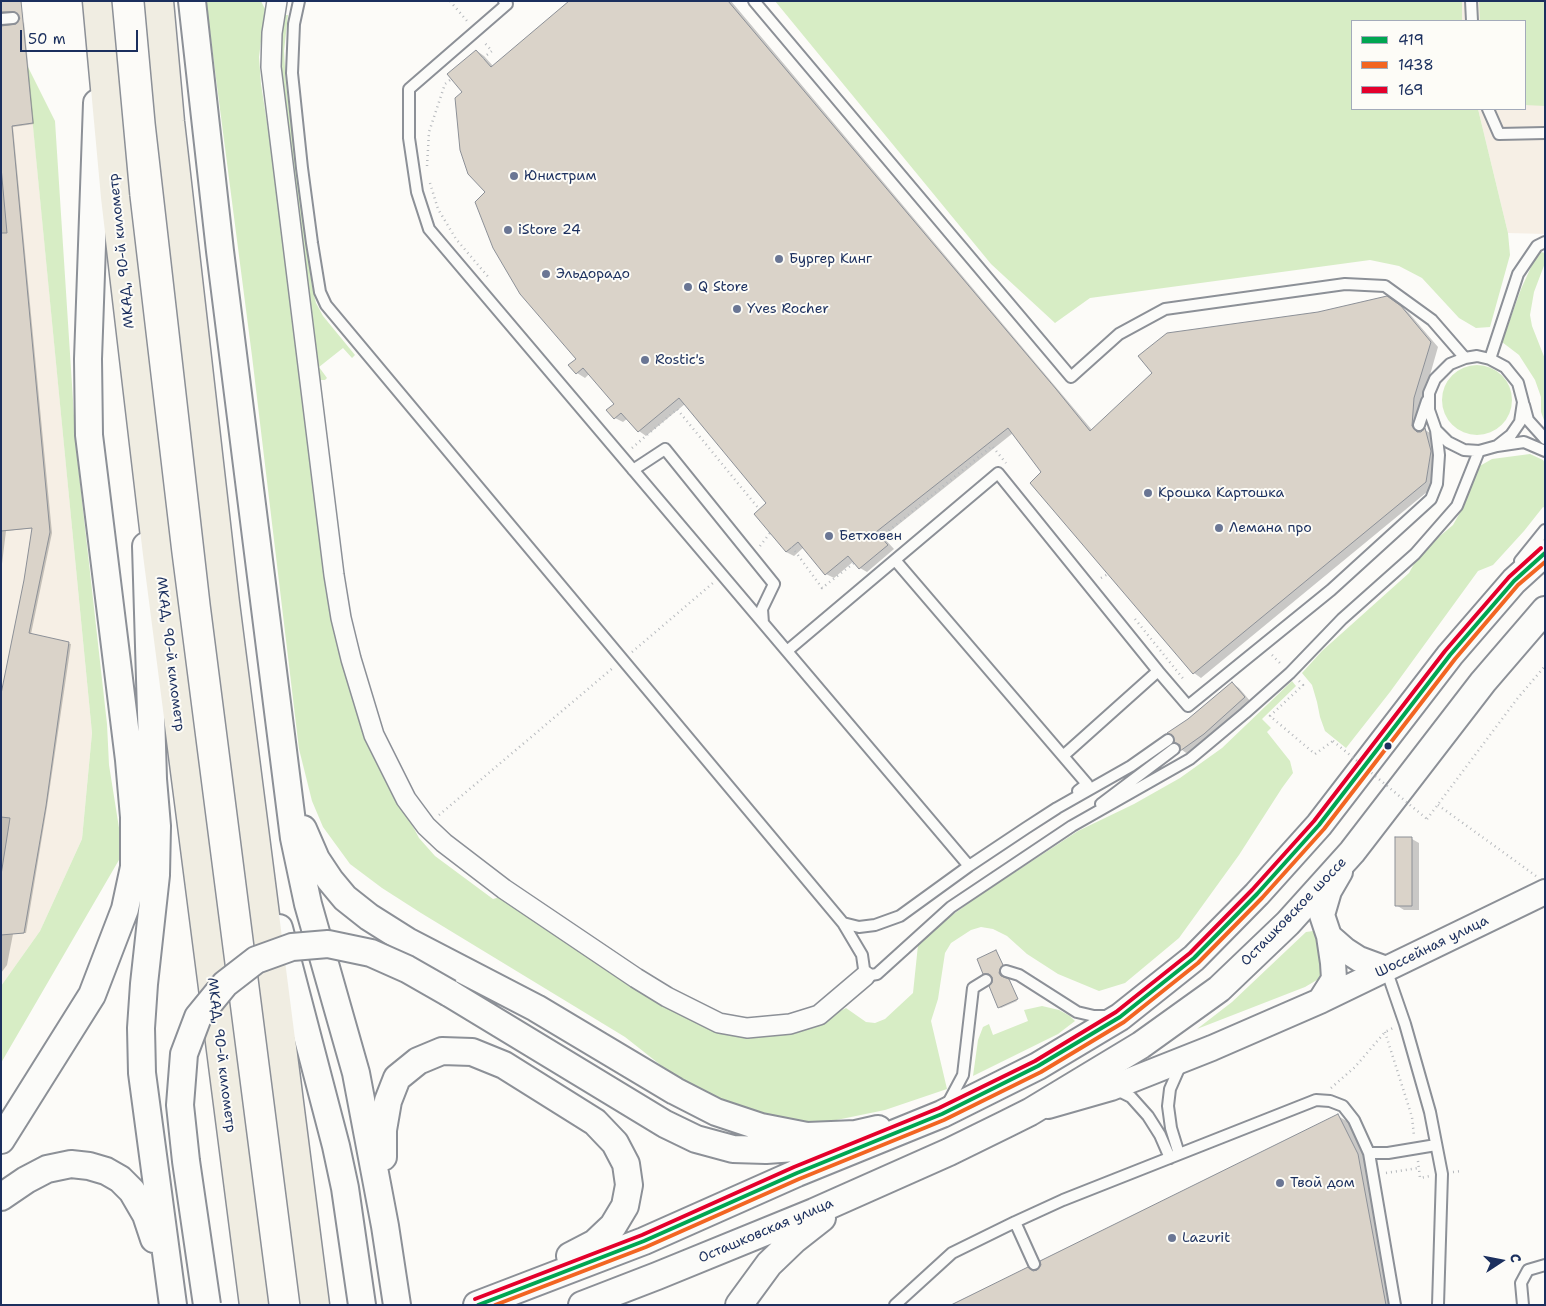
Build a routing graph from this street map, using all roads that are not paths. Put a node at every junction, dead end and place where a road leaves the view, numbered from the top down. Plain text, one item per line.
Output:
1 (97, 1) edge
2 (159, 1) edge
3 (192, 1) edge
4 (277, 1) edge
5 (299, 1) edge
6 (504, 1) edge
7 (754, 1) edge
8 (1470, 1) edge
9 (13, 18) dead end
10 (1, 19) edge
11 (1472, 20) edge
12 (100, 30) junction
13 (1488, 110) edge
14 (1545, 133) edge
15 (1545, 242) edge
16 (1465, 358) junction
17 (1490, 359) junction
18 (1429, 393) junction
19 (1523, 402) junction
20 (142, 422) junction
21 (1419, 426) dead end
22 (1436, 430) junction
23 (1545, 439) edge
24 (1497, 446) junction
25 (1479, 451) junction
26 (1545, 451) edge
27 (632, 470) junction
28 (1545, 530) edge
29 (1545, 553) edge
30 (895, 560) junction
31 (1545, 610) edge
32 (763, 624) junction
33 (787, 651) junction
34 (1450, 655) junction
35 (1158, 671) junction
36 (1063, 756) junction
37 (285, 760) junction
38 (1057, 808) junction
39 (1072, 826) junction
40 (254, 833) junction
41 (1352, 852) junction
42 (969, 866) junction
43 (1544, 892) edge
44 (843, 922) junction
45 (1329, 936) junction
46 (1386, 969) junction
47 (1006, 972) dead end
48 (865, 976) junction
49 (986, 980) dead end
50 (1320, 1001) junction
51 (1120, 1016) junction
52 (1183, 1060) junction
53 (1111, 1088) junction
54 (1030, 1112) junction
55 (942, 1114) junction
56 (856, 1134) junction
57 (1, 1140) edge
58 (1436, 1145) junction
59 (949, 1152) joint
60 (1369, 1153) junction
61 (1175, 1156) junction
62 (880, 1183) junction
63 (1, 1197) edge
64 (1014, 1222) junction
65 (385, 1226) junction
66 (1034, 1264) dead end
67 (1545, 1266) edge
68 (252, 1295) edge
69 (173, 1305) edge
70 (207, 1305) edge
71 (315, 1305) edge
72 (362, 1305) edge
73 (397, 1305) edge
74 (468, 1305) edge
75 (477, 1305) edge
76 (582, 1305) edge
77 (739, 1305) edge
78 (896, 1305) edge
79 (1395, 1305) edge
80 (1438, 1305) edge
81 (1523, 1305) edge

1 - 12 highway, МКАД, 90-й километр
2 - 40 highway
3 - 37 main road
4 - 48 street
5 - 44 lane
6 - 27 lane
7 - 16 lane
8 - 11 lane
9 - 10 lane
12 - 20 highway, МКАД, 90-й километр
12 - 57 main road
13 - 14 lane
15 - 17 lane
16 - 17 lane
16 - 18 lane
17 - 19 lane
18 - 21 lane
18 - 22 lane
19 - 23 lane
19 - 24 lane
20 - 68 highway, МКАД, 90-й километр
20 - 69 main road
22 - 25 lane
22 - 35 lane
24 - 25 lane
24 - 26 lane
25 - 39 lane
27 - 32 lane
27 - 32 lane
28 - 34 lane
29 - 34 main road
30 - 33 lane
30 - 35 lane
30 - 36 lane
31 - 41 main road, Осташковское шоссе
32 - 33 lane
33 - 42 lane
34 - 51 main road
35 - 36 lane
36 - 38 lane
37 - 56 main road
37 - 65 main road
38 - 39 lane
38 - 42 lane
39 - 48 lane
40 - 71 highway
40 - 72 main road
41 - 45 street
41 - 54 main road, Осташковское шоссе
42 - 44 lane
43 - 46 street, Шоссейная улица
44 - 48 lane
45 - 46 street
45 - 50 street
46 - 50 street, Шоссейная улица
46 - 58 lane
47 - 51 lane
49 - 55 lane
50 - 52 street, Шоссейная улица
51 - 55 main road
52 - 53 street, Шоссейная улица
52 - 61 lane
53 - 54 street, Шоссейная улица
53 - 61 lane
54 - 59 main road, Осташковское шоссе
55 - 56 main road
55 - 75 main road
56 - 70 main road, bridge
58 - 60 lane
58 - 80 lane
59 - 62 main road, Осташковская улица
60 - 61 lane
60 - 79 lane
61 - 64 lane
62 - 76 main road, Осташковская улица
62 - 77 main road
63 - 69 main road
64 - 66 lane
64 - 78 lane
65 - 73 main road
65 - 74 main road
67 - 81 lane

